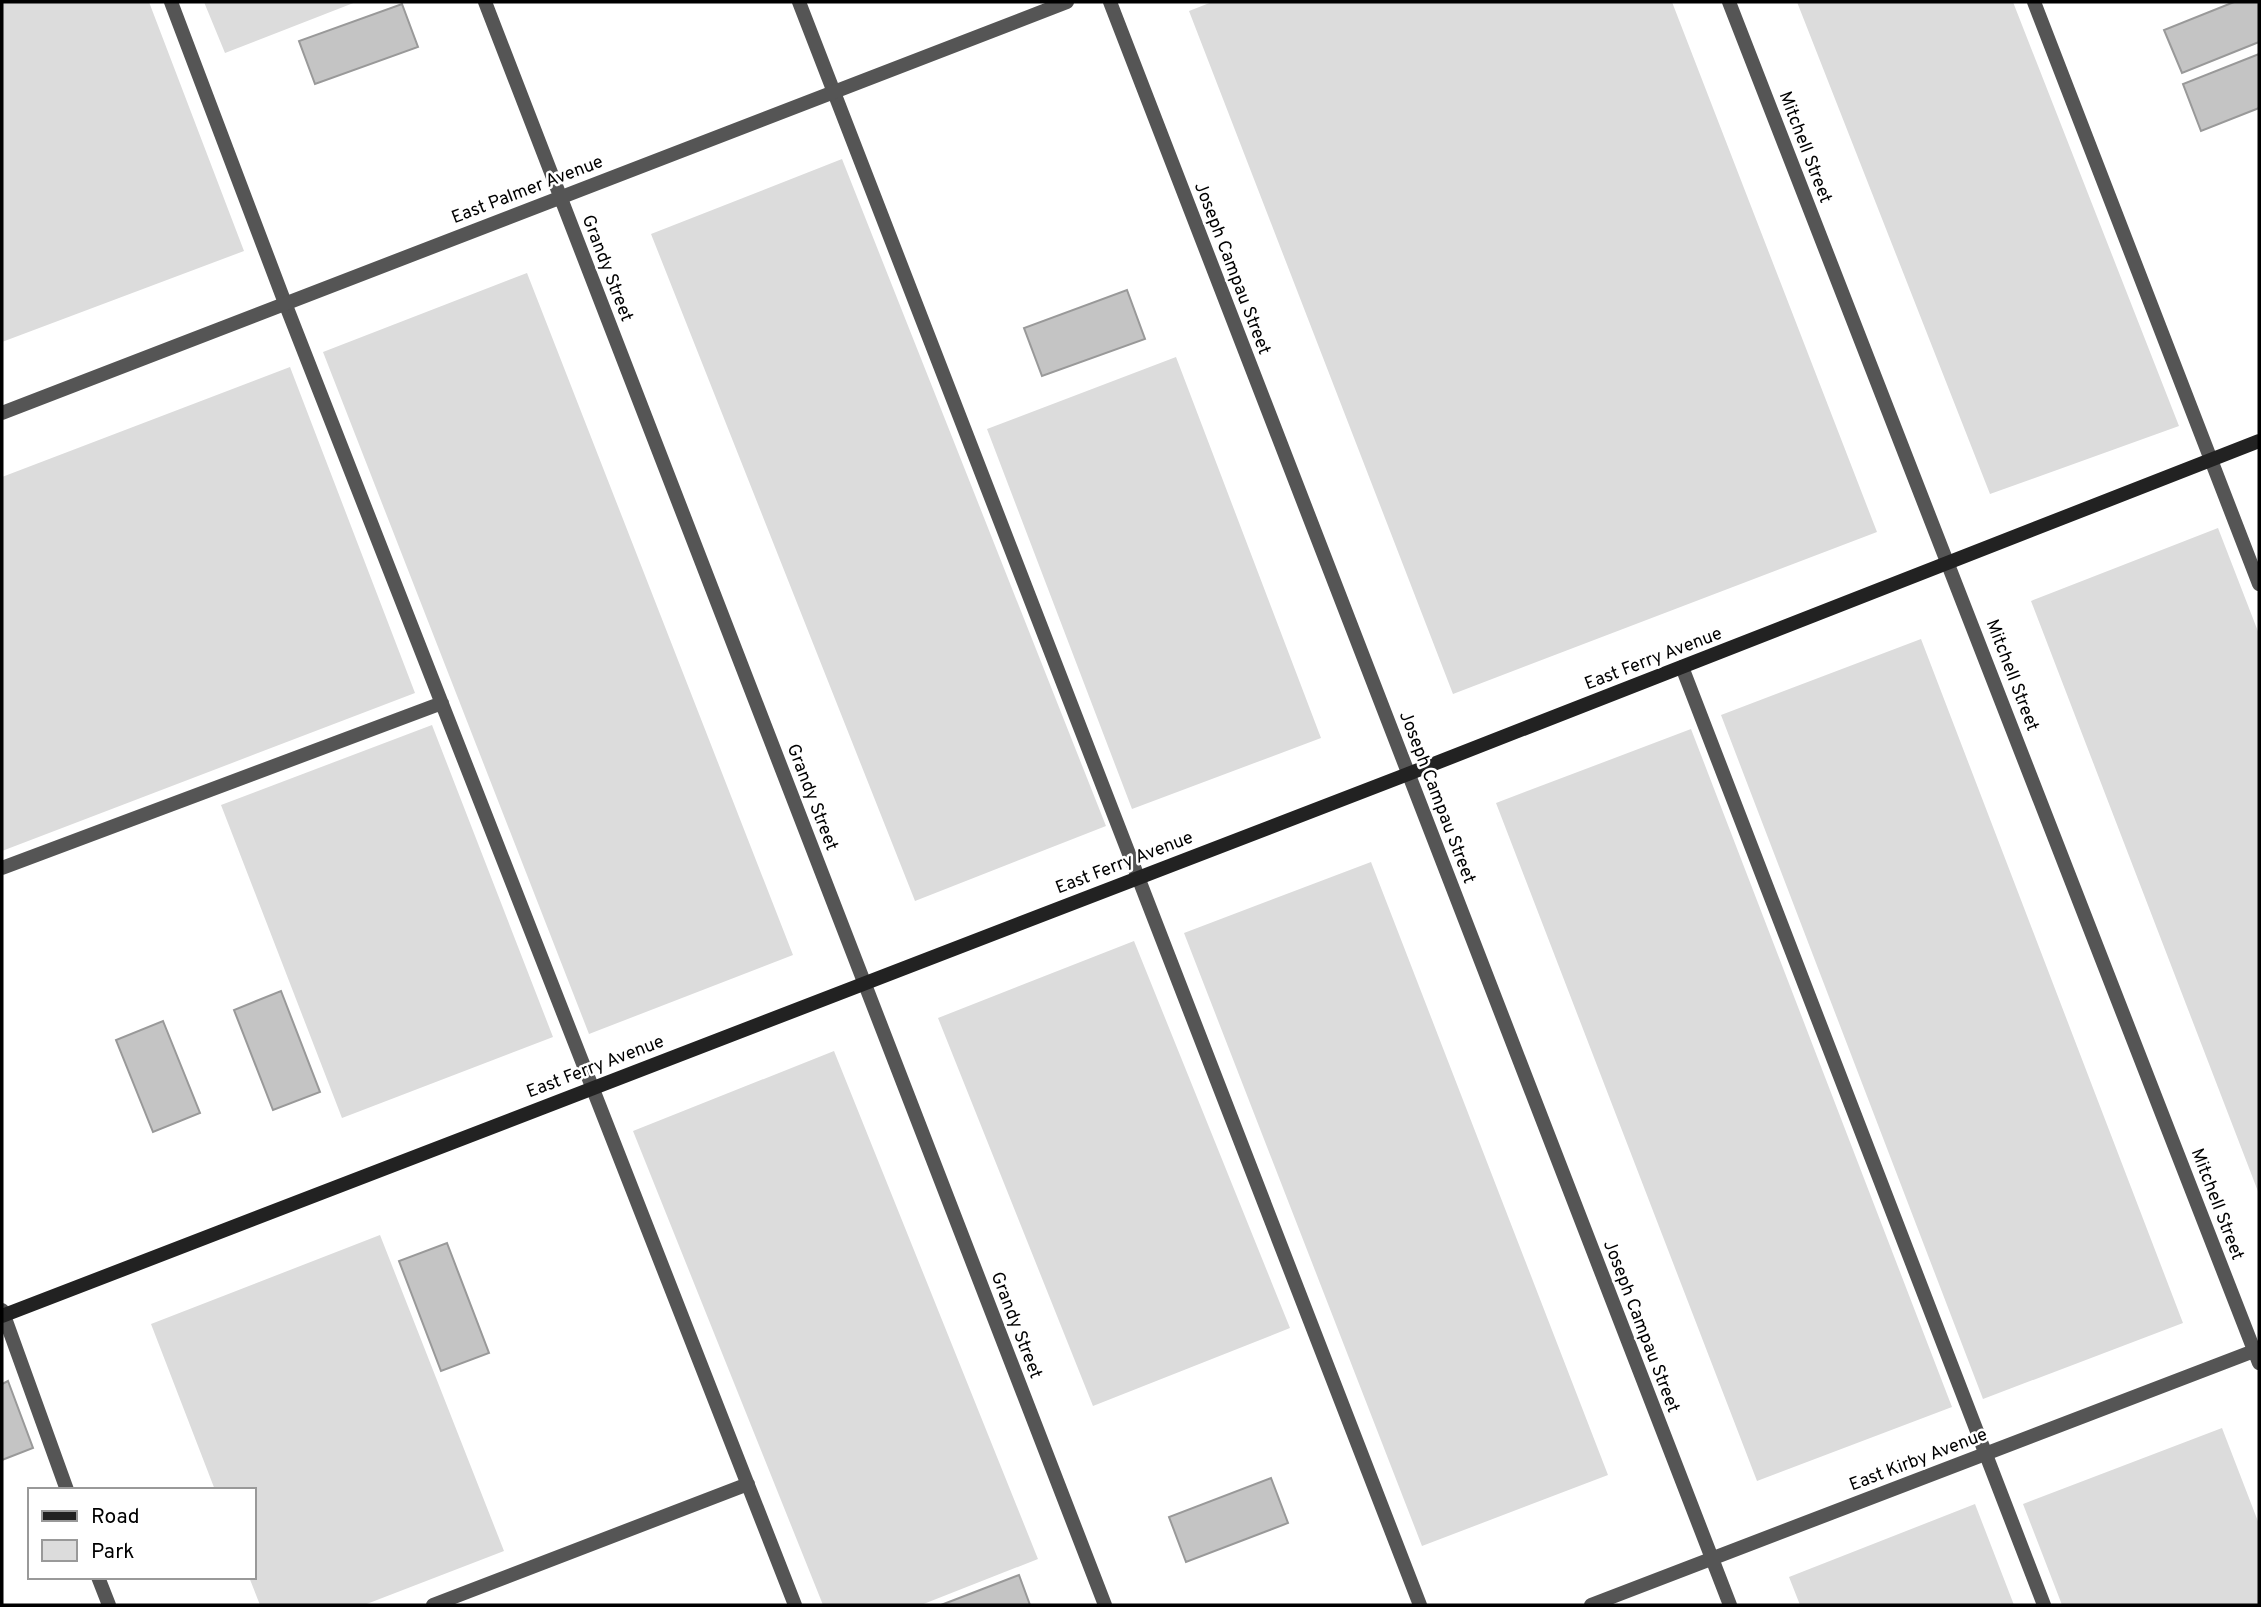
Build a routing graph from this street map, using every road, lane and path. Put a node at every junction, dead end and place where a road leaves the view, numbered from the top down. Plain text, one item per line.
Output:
1 (171, 2) edge
2 (485, 2) edge
3 (799, 2) edge
4 (1067, 2) edge
5 (1110, 2) edge
6 (1729, 2) edge
7 (2034, 2) edge
8 (834, 91) junction
9 (560, 197) junction
10 (285, 303) junction
11 (2, 413) edge
12 (2259, 441) edge
13 (2211, 461) junction
14 (1949, 562) junction
15 (2259, 584) edge
16 (1682, 667) junction
17 (442, 703) junction
18 (1408, 774) junction
19 (2, 868) edge
20 (1138, 878) junction
21 (864, 983) junction
22 (593, 1088) junction
23 (3, 1314) edge
24 (2258, 1354) edge
25 (1986, 1454) junction
26 (748, 1484) junction
27 (66, 1488) edge
28 (1712, 1559) junction
29 (100, 1579) edge
30 (108, 1605) edge
31 (433, 1605) edge
32 (795, 1605) edge
33 (1105, 1605) edge
34 (1420, 1605) edge
35 (1591, 1605) edge
36 (1730, 1605) edge
37 (2044, 1605) edge

1 - 10 street
2 - 9 street, Grandy Street
3 - 8 street
4 - 8 street, East Palmer Avenue
5 - 18 street, Joseph Campau Street
6 - 14 street, Mitchell Street
7 - 13 street
8 - 9 street, East Palmer Avenue
8 - 20 street
9 - 10 street, East Palmer Avenue
9 - 21 street, Grandy Street
10 - 11 street, East Palmer Avenue
10 - 17 street
12 - 13 street, East Ferry Avenue
13 - 14 street, East Ferry Avenue
13 - 15 street
14 - 16 street, East Ferry Avenue
14 - 24 street, Mitchell Street
16 - 18 street, East Ferry Avenue
16 - 25 street
17 - 19 street
17 - 22 street
18 - 20 street, East Ferry Avenue
18 - 28 street, Joseph Campau Street
20 - 21 street, East Ferry Avenue
20 - 34 street
21 - 22 street, East Ferry Avenue
21 - 33 street, Grandy Street
22 - 23 street, East Ferry Avenue
22 - 26 street
23 - 27 street
24 - 25 street, East Kirby Avenue
25 - 28 street, East Kirby Avenue
25 - 37 street
26 - 31 street
26 - 32 street
28 - 35 street, East Kirby Avenue
28 - 36 street, Joseph Campau Street
29 - 30 street

